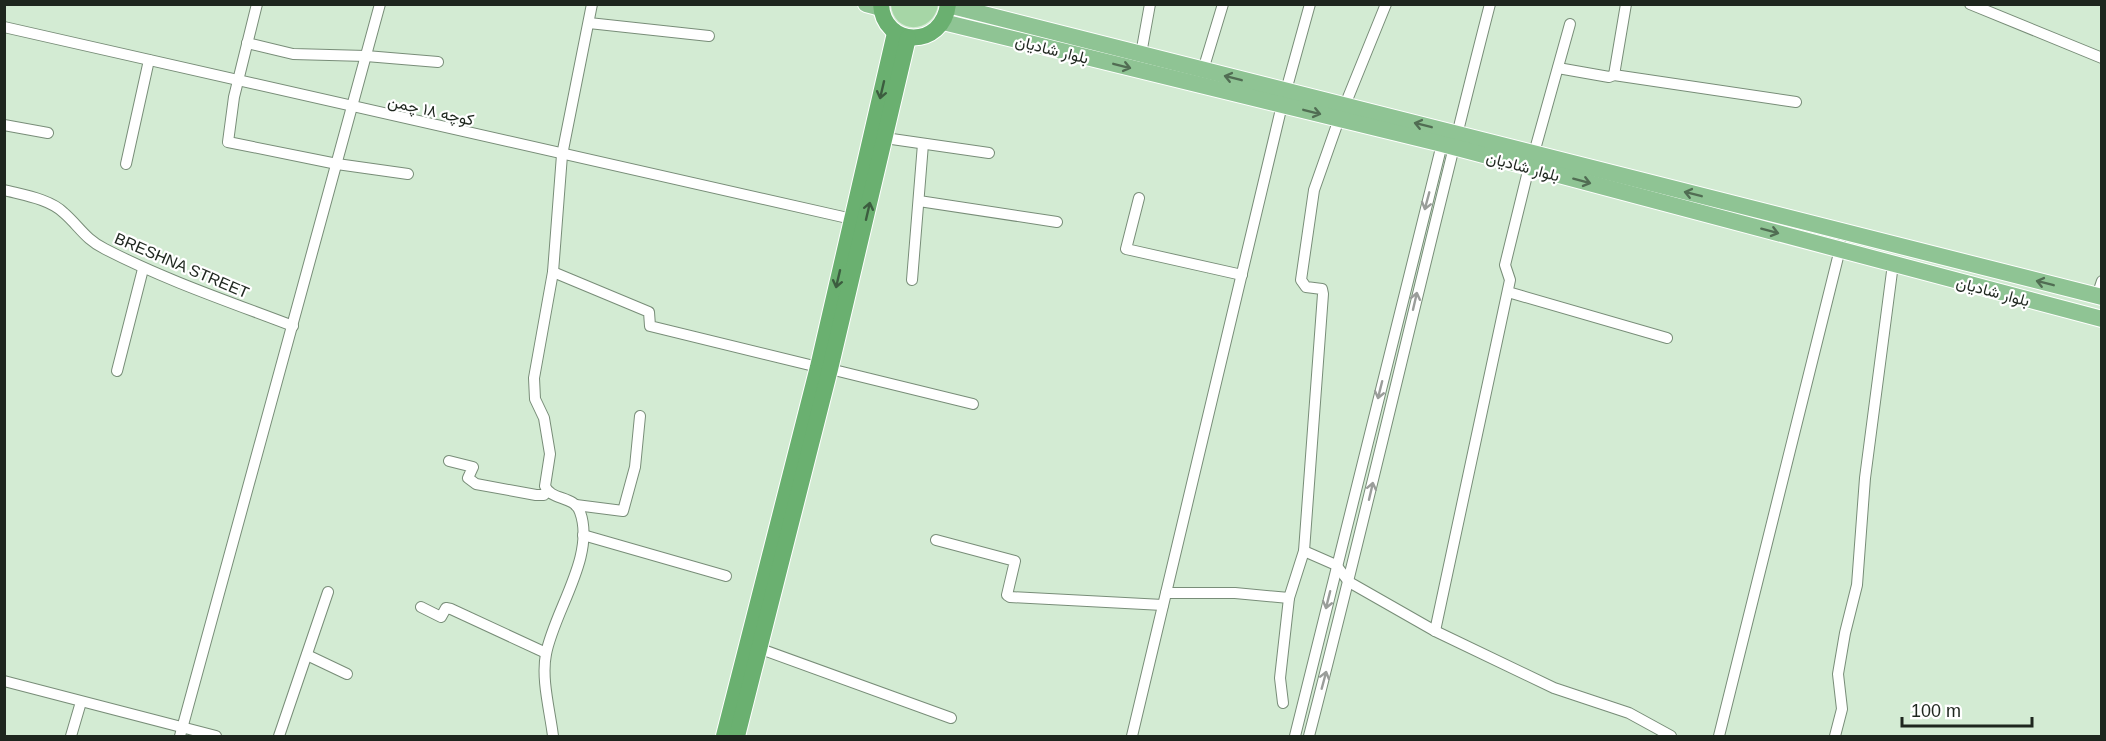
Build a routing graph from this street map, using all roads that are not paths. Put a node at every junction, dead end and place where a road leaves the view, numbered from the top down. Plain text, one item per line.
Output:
1 (257, 4) edge
2 (380, 4) edge
3 (592, 4) edge
4 (1150, 4) edge
5 (1223, 4) edge
6 (1310, 4) edge
7 (1386, 4) edge
8 (1490, 4) edge
9 (1626, 4) edge
10 (1970, 4) edge
11 (948, 5) edge
12 (876, 6) edge
13 (943, 22) junction
14 (589, 23) junction
15 (1570, 24) dead end
16 (4, 27) edge
17 (902, 35) junction
18 (709, 36) dead end
19 (247, 43) junction
20 (1141, 54) junction
21 (366, 56) junction
22 (2102, 58) edge
23 (149, 60) junction
24 (438, 62) dead end
25 (1558, 68) junction
26 (1203, 70) junction
27 (1614, 75) junction
28 (237, 81) junction
29 (1284, 98) junction
30 (1796, 102) dead end
31 (352, 108) junction
32 (1342, 112) junction
33 (4, 124) edge
34 (48, 133) dead end
35 (885, 138) junction
36 (1450, 142) junction
37 (923, 144) junction
38 (989, 153) dead end
39 (561, 155) junction
40 (1532, 160) junction
41 (126, 164) dead end
42 (337, 164) junction
43 (408, 174) dead end
44 (4, 190) edge
45 (1139, 198) dead end
46 (919, 201) junction
47 (852, 219) junction
48 (1058, 222) dead end
49 (1844, 232) junction
50 (1840, 250) junction
51 (1893, 264) junction
52 (143, 269) junction
53 (553, 272) junction
54 (1242, 275) junction
55 (912, 280) dead end
56 (2100, 291) edge
57 (1508, 292) junction
58 (2102, 319) edge
59 (293, 326) junction
60 (1667, 338) dead end
61 (824, 368) junction
62 (117, 371) dead end
63 (973, 404) dead end
64 (640, 416) dead end
65 (449, 461) dead end
66 (547, 491) junction
67 (576, 505) junction
68 (583, 535) junction
69 (936, 540) dead end
70 (1304, 551) junction
71 (1336, 565) junction
72 (726, 576) dead end
73 (1349, 582) junction
74 (328, 592) dead end
75 (1166, 593) junction
76 (1288, 598) junction
77 (1163, 605) junction
78 (421, 607) dead end
79 (1435, 631) junction
80 (758, 648) junction
81 (546, 653) junction
82 (307, 655) junction
83 (347, 674) dead end
84 (4, 681) edge
85 (81, 702) junction
86 (1284, 703) dead end
87 (951, 718) dead end
88 (181, 732) edge
89 (71, 736) edge
90 (216, 736) edge
91 (279, 736) edge
92 (553, 736) edge
93 (724, 736) edge
94 (737, 736) edge
95 (1132, 736) edge
96 (1295, 736) edge
97 (1309, 736) edge
98 (1671, 736) edge
99 (1719, 736) edge
100 (1835, 736) edge

1 - 19 street
2 - 21 street
3 - 14 street
4 - 20 street
5 - 26 street
6 - 29 street
7 - 32 street
8 - 36 street
9 - 27 street
10 - 22 street
11 - 13 highway
11 - 20 main road, بلوار شادیان
12 - 17 highway
13 - 17 highway
13 -> 29 main road, بلوار شادیان
14 - 18 street
14 - 39 street
15 - 25 street
16 - 23 street, كوچه ١٨ چمن
17 - 35 highway
17 -> 47 highway
19 - 21 street
19 - 28 street
20 - 26 main road, بلوار شادیان
21 - 24 street
21 - 31 street
23 - 28 street, كوچه ١٨ چمن
23 - 41 street
25 - 27 street
25 - 40 street
29 -> 26 main road, بلوار شادیان
27 - 30 street
28 - 31 street, كوچه ١٨ چمن
28 - 42 street
29 - 32 main road, بلوار شادیان
29 - 54 street
31 - 39 street, كوچه ١٨ چمن
31 - 42 street
32 - 36 main road, بلوار شادیان
32 - 70 street
33 - 34 street
35 - 37 street
61 -> 35 highway
36 - 40 main road, بلوار شادیان
36 -> 71 street
73 -> 36 street
37 - 38 street
37 - 46 street
39 - 47 street, كوچه ١٨ چمن
39 - 53 street
49 -> 40 main road, بلوار شادیان
40 -> 50 main road, بلوار شادیان
40 - 57 street
42 - 43 street
42 - 59 street
44 - 52 street, BRESHNA STREET
45 - 54 street
46 - 48 street
46 - 55 street
47 -> 61 highway
49 - 50 street
56 -> 49 main road, بلوار شادیان
50 - 51 main road, بلوار شادیان
50 - 99 street
51 - 58 main road, بلوار شادیان
51 - 100 street
52 - 59 street, BRESHNA STREET
52 - 62 street
53 - 61 street
53 - 66 street
54 - 75 street
57 - 60 street
57 - 79 street
59 - 88 street
61 - 63 street
61 - 80 highway
61 - 93 highway
64 - 67 street
65 - 66 street
66 - 67 street
67 - 68 street
68 - 72 street
68 - 81 street
69 - 77 street
70 - 71 street
70 - 76 street
71 - 73 street
71 -> 96 street
73 - 79 street
97 -> 73 street
74 - 82 street
75 - 76 street
75 - 77 street
76 - 86 street
77 - 95 street
78 - 81 street
79 - 98 street
80 - 87 street
80 - 94 highway
81 - 92 street
82 - 83 street
82 - 91 street
84 - 85 street
85 - 88 street
85 - 89 street
88 - 90 street

